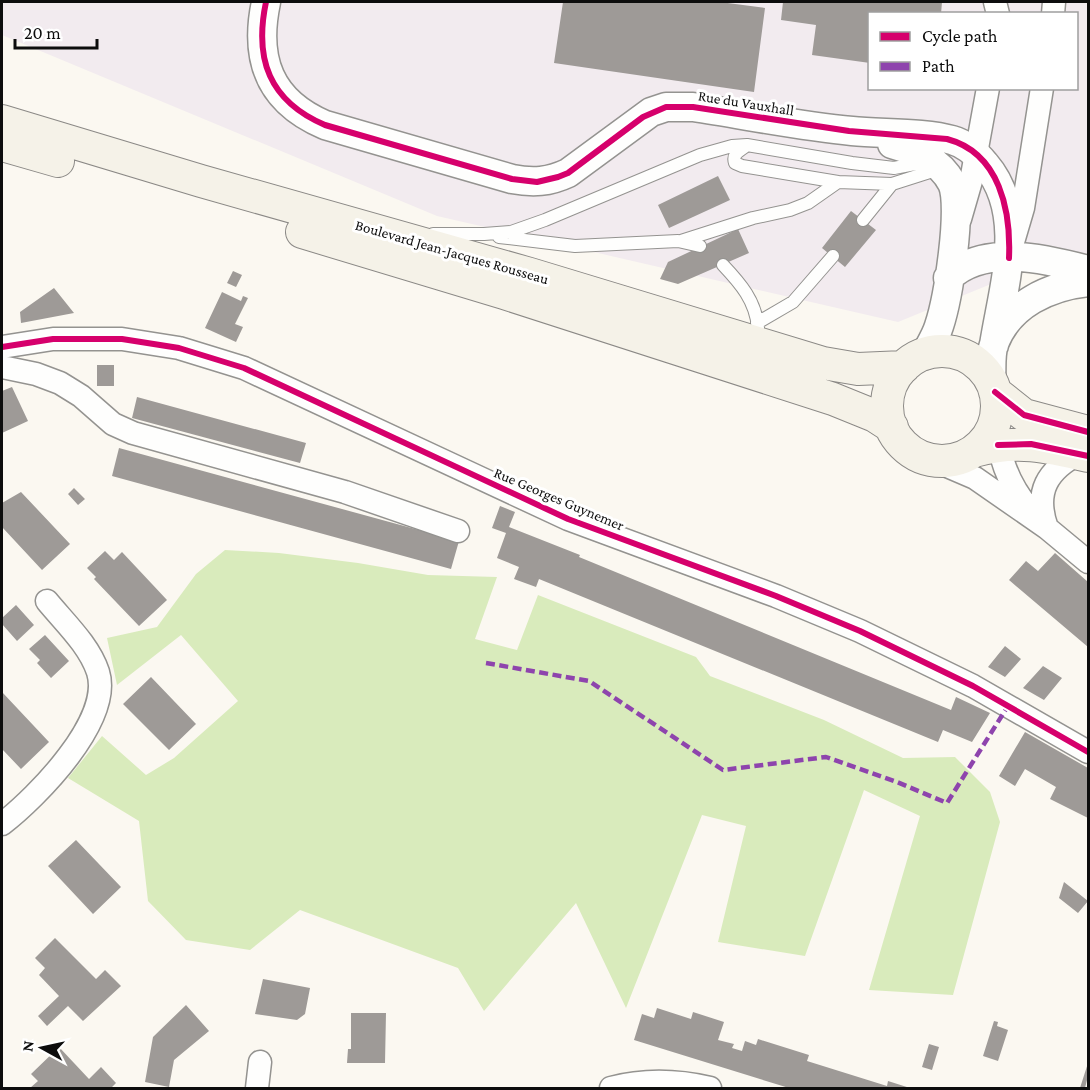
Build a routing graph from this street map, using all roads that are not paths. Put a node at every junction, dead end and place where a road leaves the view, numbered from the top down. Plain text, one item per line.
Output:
1 (267, 2) edge
2 (987, 90) edge
3 (1042, 90) edge
4 (2, 121) edge
5 (2, 145) edge
6 (747, 145) junction
7 (955, 152) junction
8 (838, 182) junction
9 (892, 184) junction
10 (863, 220) dead end
11 (390, 234) junction
12 (484, 234) junction
13 (678, 241) junction
14 (700, 246) dead end
15 (833, 256) dead end
16 (1009, 258) junction
17 (723, 265) dead end
18 (1089, 270) edge
19 (948, 278) junction
20 (1089, 282) edge
21 (758, 334) junction
22 (994, 345) junction
23 (2, 347) edge
24 (914, 361) junction
25 (2, 367) edge
26 (991, 418) junction
27 (892, 427) junction
28 (1086, 447) edge
29 (933, 460) junction
30 (1047, 528) junction
31 (458, 531) dead end
32 (1089, 562) edge
33 (47, 601) dead end
34 (1089, 752) edge
35 (2, 824) edge
36 (260, 1062) dead end
37 (257, 1089) edge
38 (611, 1089) edge
39 (710, 1089) edge

1 - 7 street, Rue du Vauxhall
2 - 7 street
3 - 16 street, Rue du Vauxhall
4 - 11 main road, Boulevard Jean-Jacques Rousseau
5 - 27 main road, Boulevard Jean-Jacques Rousseau
6 - 7 lane
6 - 8 lane
6 - 12 lane
7 - 9 lane
7 - 16 street, Rue du Vauxhall
7 - 19 street
8 - 9 lane
8 - 13 lane
9 - 10 lane
11 - 12 lane
11 - 21 main road, Boulevard Jean-Jacques Rousseau
12 - 13 lane
13 - 14 lane
15 - 21 lane
16 - 18 street
16 - 19 street
16 - 22 street, Rue du Vauxhall
17 - 21 lane
19 - 24 street
20 - 22 street
21 - 24 main road, Boulevard Jean-Jacques Rousseau
22 - 26 street, Rue du Vauxhall
23 - 34 street, Rue Georges Guynemer
24 - 26 main road
24 - 27 main road
25 - 31 street
26 - 28 main road
26 - 28 main road
26 - 29 main road
26 - 30 street
27 - 29 main road
28 - 30 street
29 - 30 street
30 - 32 street
33 - 35 street
36 - 37 street
38 - 39 street

